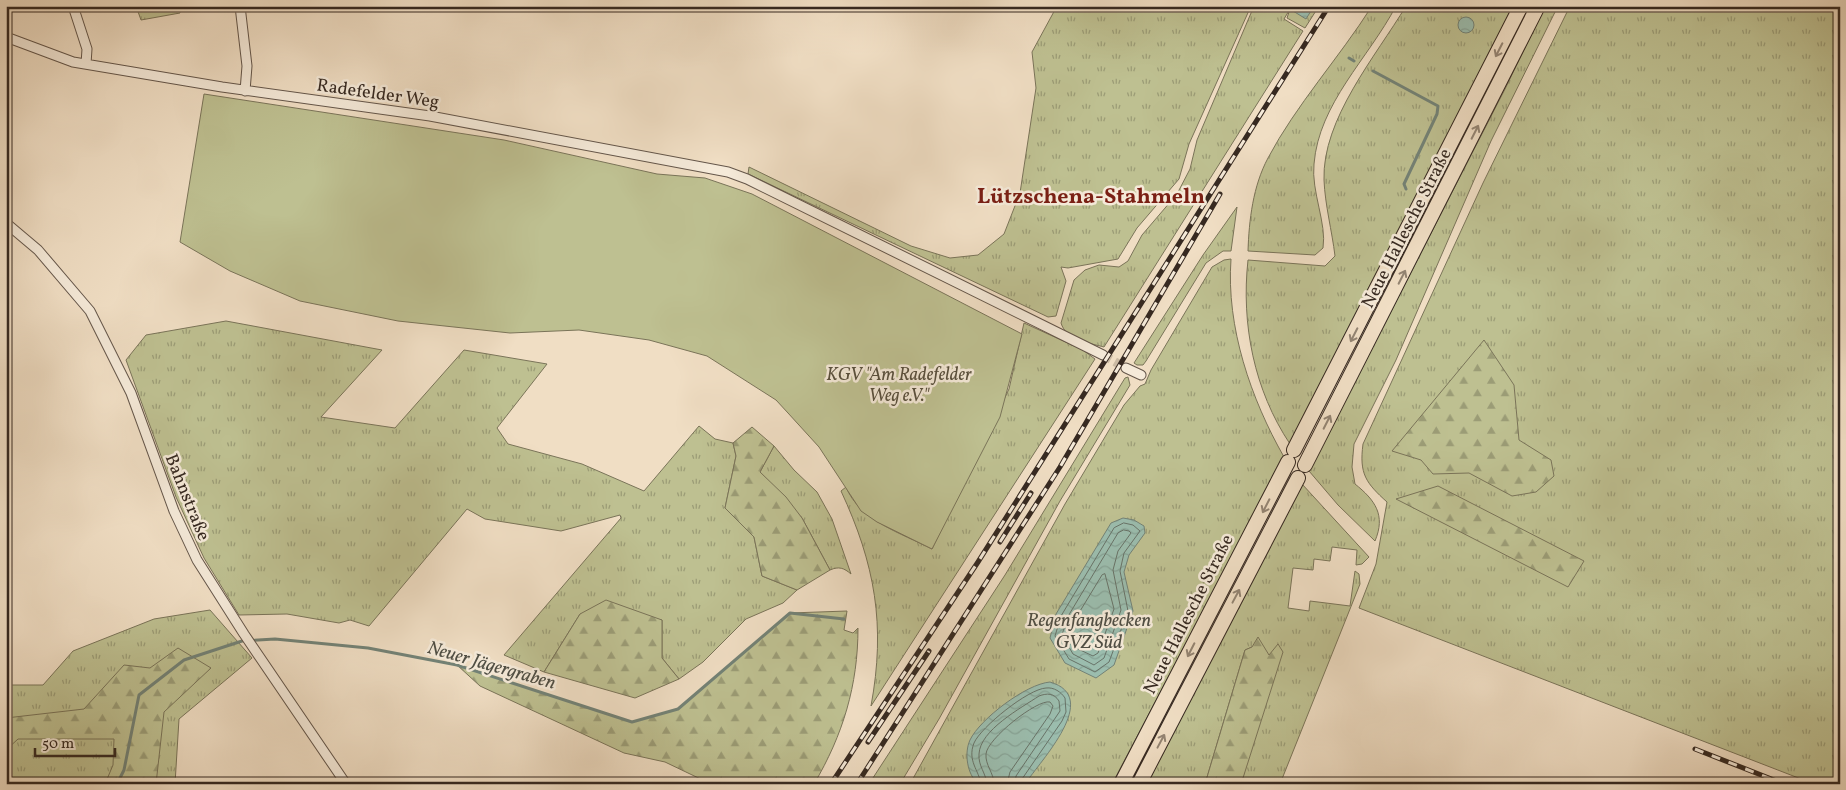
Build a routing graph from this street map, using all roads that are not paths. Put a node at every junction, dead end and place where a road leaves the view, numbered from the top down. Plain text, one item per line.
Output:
1 (73, 6) edge
2 (240, 6) edge
3 (1521, 6) edge
4 (1538, 6) edge
5 (6, 37) edge
6 (86, 64) junction
7 (245, 91) junction
8 (6, 223) edge
9 (1103, 355) tunnel mouth
10 (1126, 368) tunnel mouth
11 (1141, 375) dead end
12 (346, 784) edge
13 (1121, 784) edge
14 (1138, 784) edge

1 - 6 street
2 - 7 street
3 -> 13 main road, Neue Hallesche Straße
14 -> 4 main road, Neue Hallesche Straße
5 - 6 street, Radefelder Weg
6 - 7 street, Radefelder Weg
7 - 9 street, Radefelder Weg
8 - 12 street, Bahnstraße
10 - 11 street

